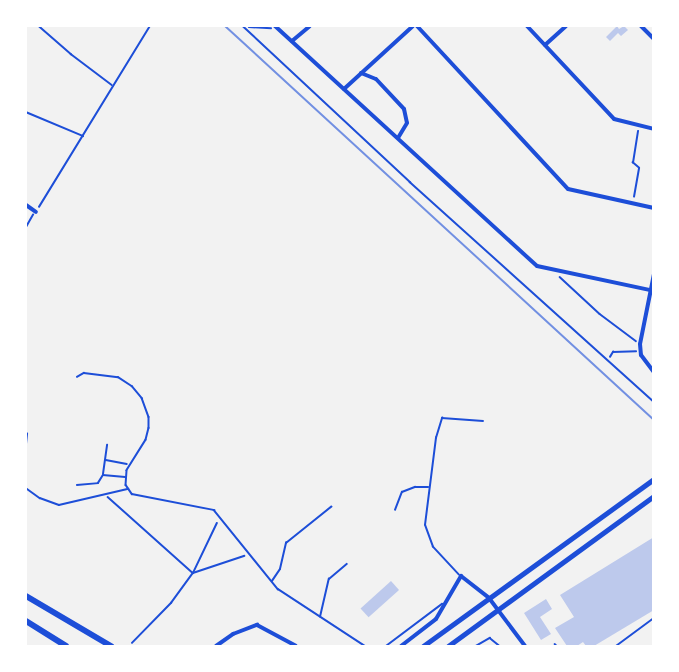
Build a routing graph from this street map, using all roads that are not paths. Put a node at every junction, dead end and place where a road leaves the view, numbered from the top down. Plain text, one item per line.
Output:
1 (243, 26) edge
2 (310, 26) edge
3 (415, 26) edge
4 (527, 26) edge
5 (566, 26) edge
6 (641, 26) edge
7 (277, 27) edge
8 (654, 39) edge
9 (292, 41) junction
10 (544, 45) junction
11 (361, 73) junction
12 (344, 89) junction
13 (654, 129) edge
14 (398, 138) junction
15 (26, 205) edge
16 (654, 208) edge
17 (36, 212) road end
18 (654, 274) edge
19 (650, 290) junction
20 (654, 372) edge
21 (77, 377) dead end
22 (654, 402) edge
23 (483, 421) dead end
24 (27, 434) edge
25 (26, 444) edge
26 (107, 445) dead end
27 (105, 459) junction
28 (129, 465) junction
29 (103, 475) junction
30 (126, 477) junction
31 (654, 479) edge
32 (77, 485) dead end
33 (429, 487) junction
34 (26, 488) edge
35 (128, 489) junction
36 (30, 492) junction
37 (26, 493) edge
38 (654, 496) edge
39 (332, 507) dead end
40 (394, 510) dead end
41 (347, 564) dead end
42 (461, 576) junction
43 (272, 582) junction
44 (26, 596) edge
45 (489, 598) junction
46 (445, 602) junction
47 (497, 608) junction
48 (320, 618) junction
49 (654, 618) edge
50 (26, 621) edge
51 (94, 636) junction
52 (66, 646) edge
53 (111, 646) edge
54 (116, 646) edge
55 (216, 646) edge
56 (293, 646) edge
57 (365, 646) edge
58 (386, 646) edge
59 (401, 646) edge
60 (423, 646) edge
61 (448, 646) edge
62 (476, 646) edge
63 (500, 646) edge
64 (525, 646) edge
65 (616, 646) edge

1 - 22 lane
2 - 9 street
3 - 11 street
3 - 16 street
4 - 10 street
5 - 10 street
6 - 8 street
7 - 9 street
9 - 12 street
10 - 13 street
11 - 12 street
11 - 14 street
12 - 14 street
14 - 19 street
15 - 17 street
18 - 19 street
19 - 20 street
21 - 28 lane
23 - 33 lane
24 - 25 lane
26 - 27 lane
27 - 28 lane
27 - 29 lane
28 - 30 lane
29 - 30 lane
29 - 32 lane
30 - 35 lane
31 - 45 main road
33 - 40 lane
33 - 42 lane
34 - 36 lane
35 - 36 lane
35 - 43 lane
36 - 37 lane
38 - 47 main road
39 - 43 lane
41 - 48 lane
42 - 45 street
42 - 46 street
43 - 48 lane
44 - 51 main road
45 - 47 street
45 - 60 main road
46 - 58 lane
46 - 59 street
47 - 61 main road
47 - 64 street
48 - 57 lane
49 - 65 lane
50 - 52 main road
51 - 53 main road
51 - 54 main road
55 - 56 street
62 - 63 lane

